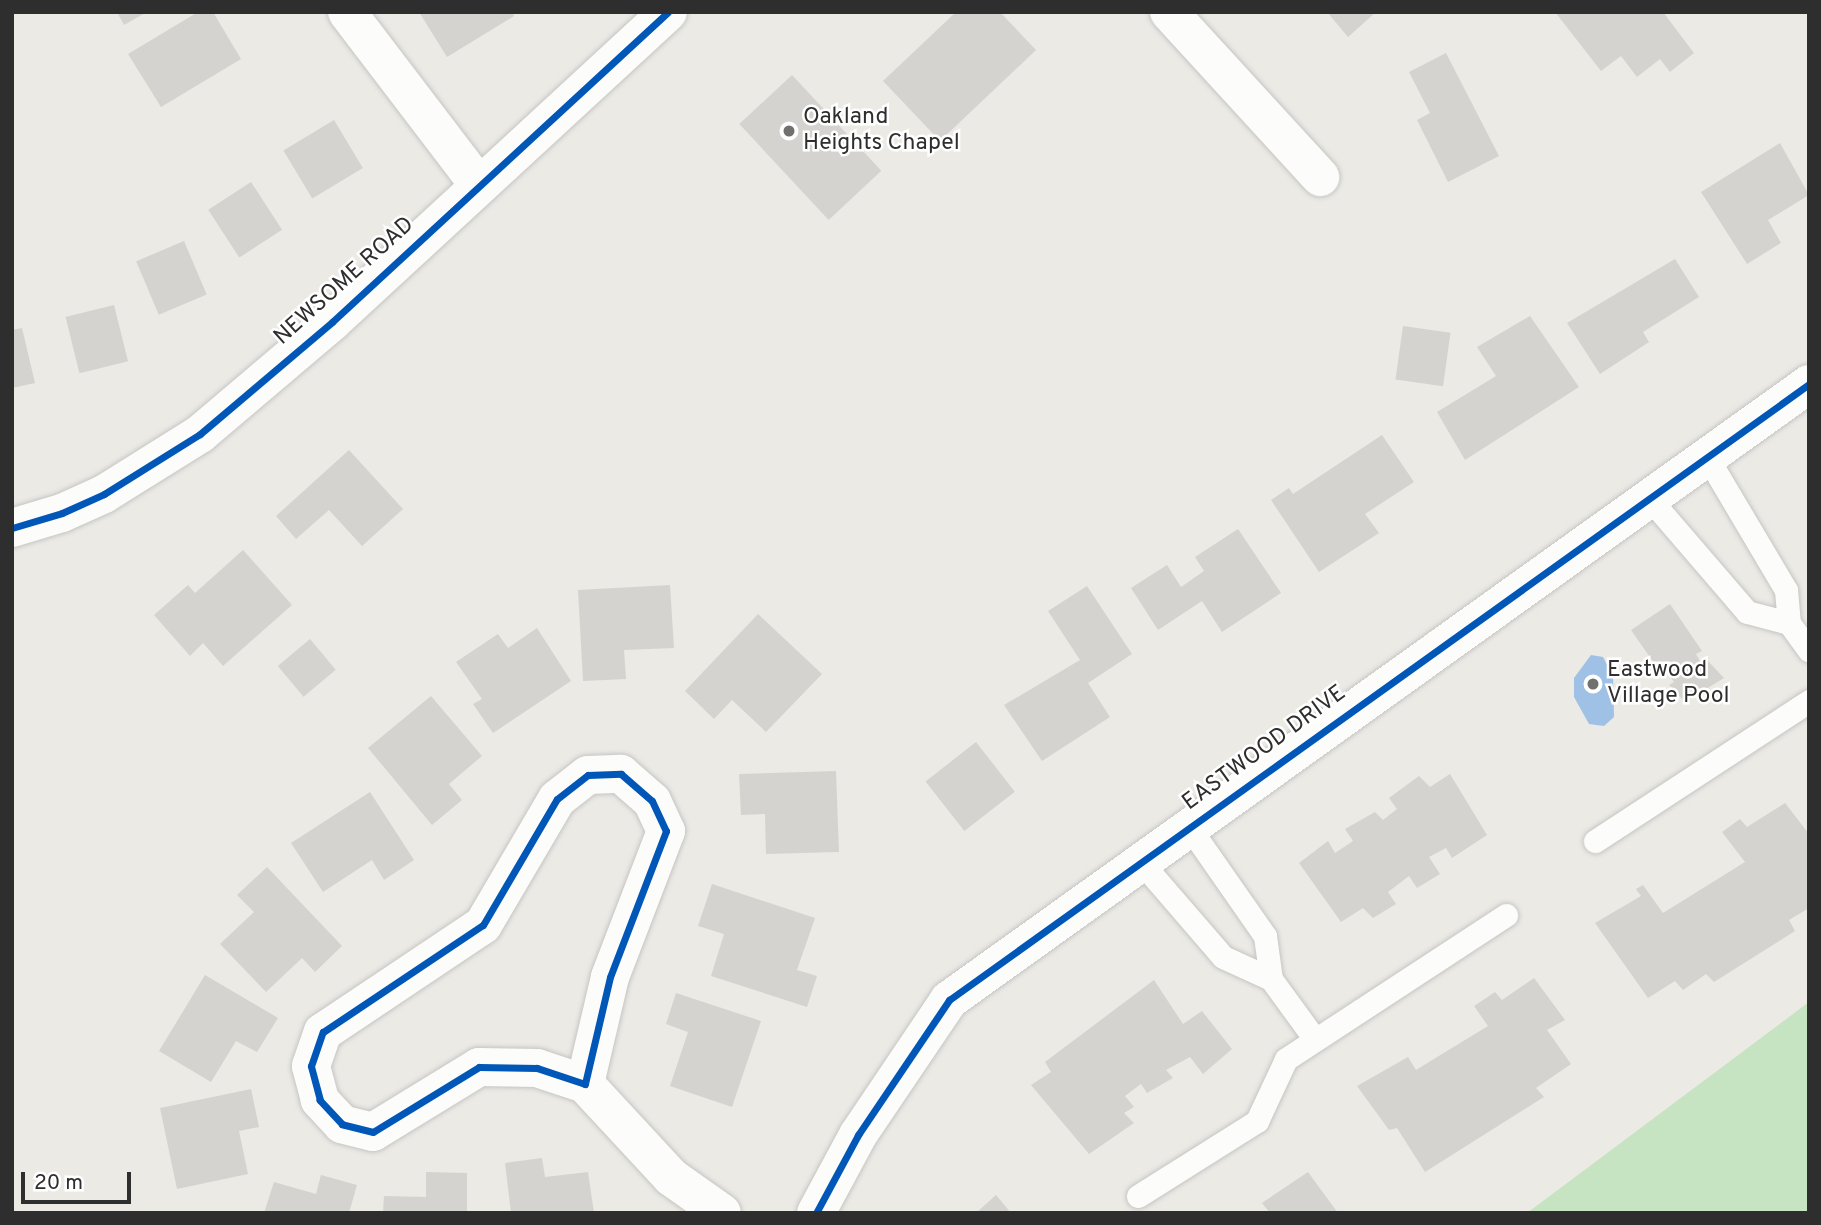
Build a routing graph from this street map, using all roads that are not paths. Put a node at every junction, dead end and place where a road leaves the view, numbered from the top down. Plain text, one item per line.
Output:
1 (347, 12) edge
2 (667, 12) edge
3 (1169, 12) edge
4 (1320, 177) dead end
5 (479, 186) junction
6 (1809, 384) edge
7 (1707, 457) junction
8 (1649, 498) junction
9 (12, 528) edge
10 (1789, 623) junction
11 (1809, 651) edge
12 (1809, 701) edge
13 (1189, 827) junction
14 (1595, 841) dead end
15 (1141, 862) junction
16 (1506, 915) dead end
17 (1271, 979) junction
18 (1314, 1038) junction
19 (586, 1084) junction
20 (1138, 1196) dead end
21 (722, 1213) edge
22 (816, 1213) edge

1 - 5 street
2 - 5 street, NEWSOME ROAD
3 - 4 street
5 - 9 street, NEWSOME ROAD
6 - 7 street, EASTWOOD DRIVE
7 - 8 street, EASTWOOD DRIVE
7 - 10 lane
8 - 10 lane
8 - 13 street, EASTWOOD DRIVE
10 - 11 lane
12 - 14 lane
13 - 15 street, EASTWOOD DRIVE
13 - 17 lane
15 - 17 lane
15 - 22 street, EASTWOOD DRIVE
16 - 18 lane
17 - 18 lane
18 - 20 lane
19 - 19 street
19 - 21 street

